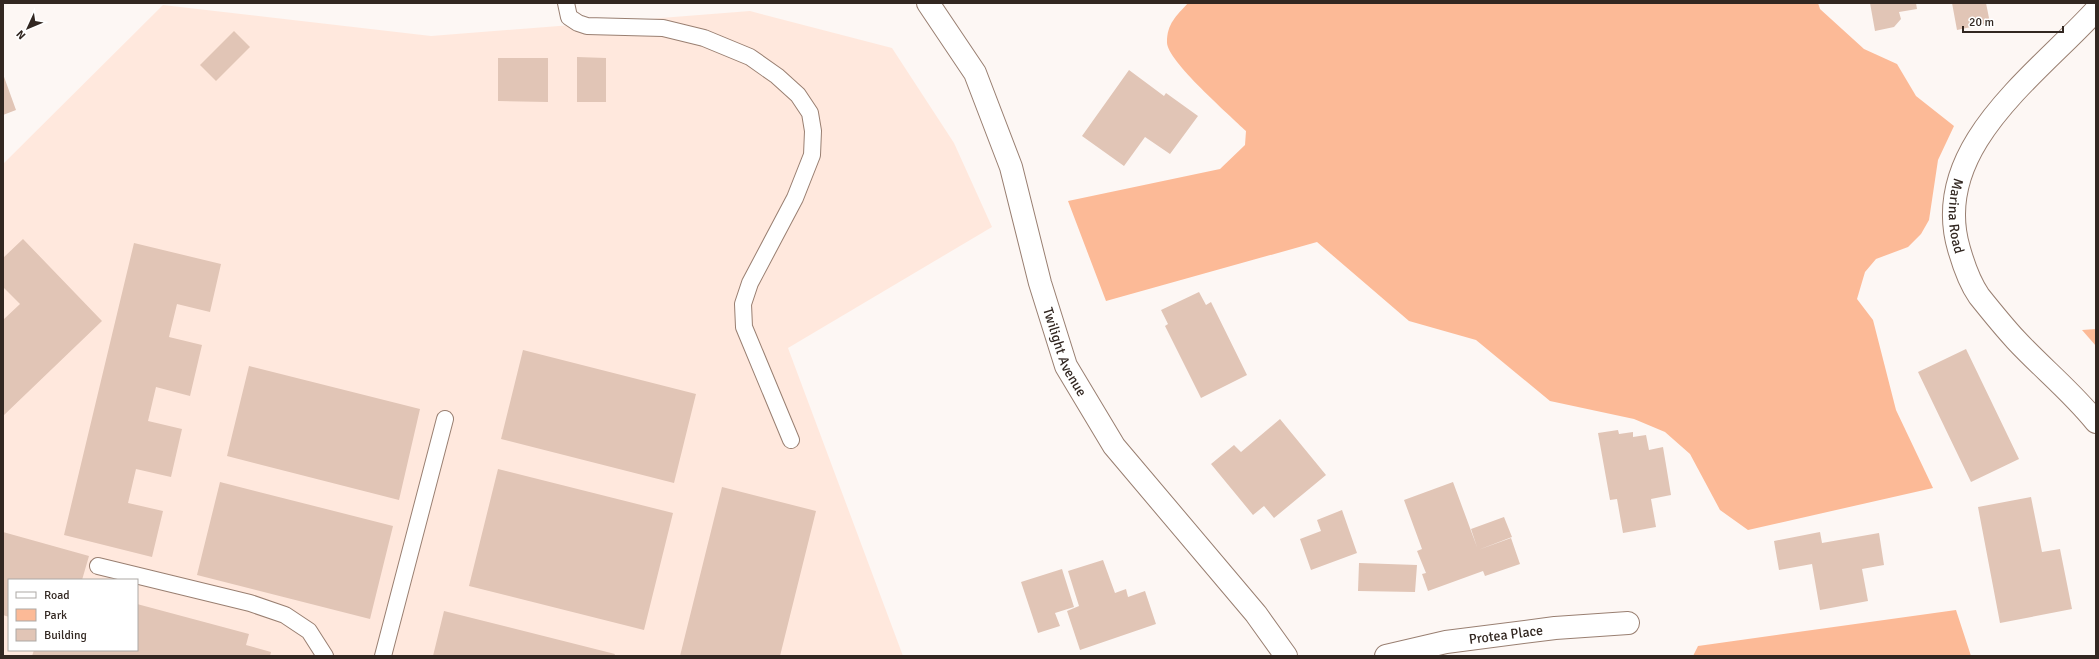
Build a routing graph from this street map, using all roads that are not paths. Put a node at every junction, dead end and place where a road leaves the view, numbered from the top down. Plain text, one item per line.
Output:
1 (566, 3) edge
2 (928, 3) edge
3 (2096, 10) edge
4 (445, 419) dead end
5 (2096, 422) edge
6 (791, 440) dead end
7 (98, 566) dead end
8 (1628, 623) dead end
9 (325, 656) edge
10 (383, 656) edge
11 (1286, 656) edge
12 (1386, 656) edge

1 - 6 lane
2 - 11 street, Twilight Avenue
3 - 5 street, Marina Road
4 - 10 lane
7 - 9 lane
8 - 12 street, Protea Place

